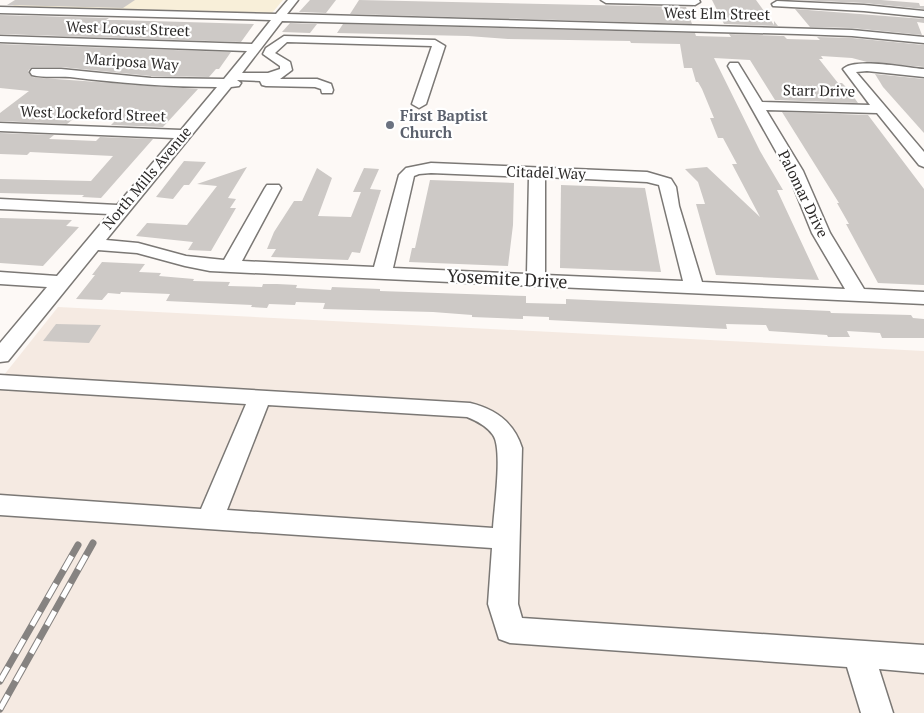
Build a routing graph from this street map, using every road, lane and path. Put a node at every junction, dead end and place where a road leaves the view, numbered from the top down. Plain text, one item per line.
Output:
1 (293, 0) edge
2 (606, 0) edge
3 (775, 2) edge
4 (698, 7) edge
5 (0, 10) edge
6 (54, 11) junction
7 (924, 14) edge
8 (278, 18) junction
9 (40, 21) dead end
10 (709, 29) junction
11 (25, 30) dead end
12 (798, 31) junction
13 (924, 40) edge
14 (3, 41) edge
15 (259, 49) junction
16 (734, 66) dead end
17 (36, 72) dead end
18 (924, 73) edge
19 (229, 80) junction
20 (327, 90) dead end
21 (419, 104) dead end
22 (756, 106) junction
23 (881, 109) junction
24 (0, 127) edge
25 (184, 134) junction
26 (924, 162) edge
27 (537, 172) junction
28 (273, 188) dead end
29 (0, 204) edge
30 (120, 210) junction
31 (92, 244) junction
32 (230, 266) junction
33 (382, 273) junction
34 (0, 278) edge
35 (536, 280) junction
36 (61, 282) junction
37 (694, 288) junction
38 (858, 295) junction
39 (924, 298) edge
40 (0, 356) edge
41 (0, 382) edge
42 (260, 397) junction
43 (0, 505) edge
44 (210, 519) junction
45 (506, 539) junction
46 (859, 654) junction
47 (924, 659) edge
48 (877, 713) edge

1 - 8 street, North Mills Avenue
2 - 4 street
3 - 7 street
3 - 12 street
4 - 10 street
5 - 6 street, West Elm Street
6 - 8 street, West Elm Street
6 - 9 street
8 - 10 street, West Elm Street
8 - 15 street, North Mills Avenue
10 - 12 street, West Elm Street
11 - 14 street
12 - 13 street, West Elm Street
14 - 15 street, West Locust Street
15 - 19 street, North Mills Avenue
15 - 19 street
15 - 21 street
16 - 22 street, Palomar Drive
17 - 19 street, Mariposa Way
18 - 23 street
19 - 20 street
19 - 25 street, North Mills Avenue
22 - 23 street, Starr Drive
22 - 38 street, Palomar Drive
23 - 26 street
24 - 25 street, West Lockeford Street
25 - 30 street, North Mills Avenue
27 - 33 street, Citadel Way
27 - 35 street
27 - 37 street, Citadel Way
28 - 32 street
29 - 30 street
30 - 31 street, North Mills Avenue
31 - 32 street, Yosemite Drive
31 - 36 street, North Mills Avenue
32 - 33 street, Yosemite Drive
33 - 35 street, Yosemite Drive
34 - 36 street
35 - 37 street, Yosemite Drive
36 - 40 street, North Mills Avenue
37 - 38 street, Yosemite Drive
38 - 39 street, Yosemite Drive
41 - 42 street
42 - 44 street
42 - 45 street
43 - 44 street
44 - 45 street
45 - 46 street
46 - 47 street
46 - 48 street

